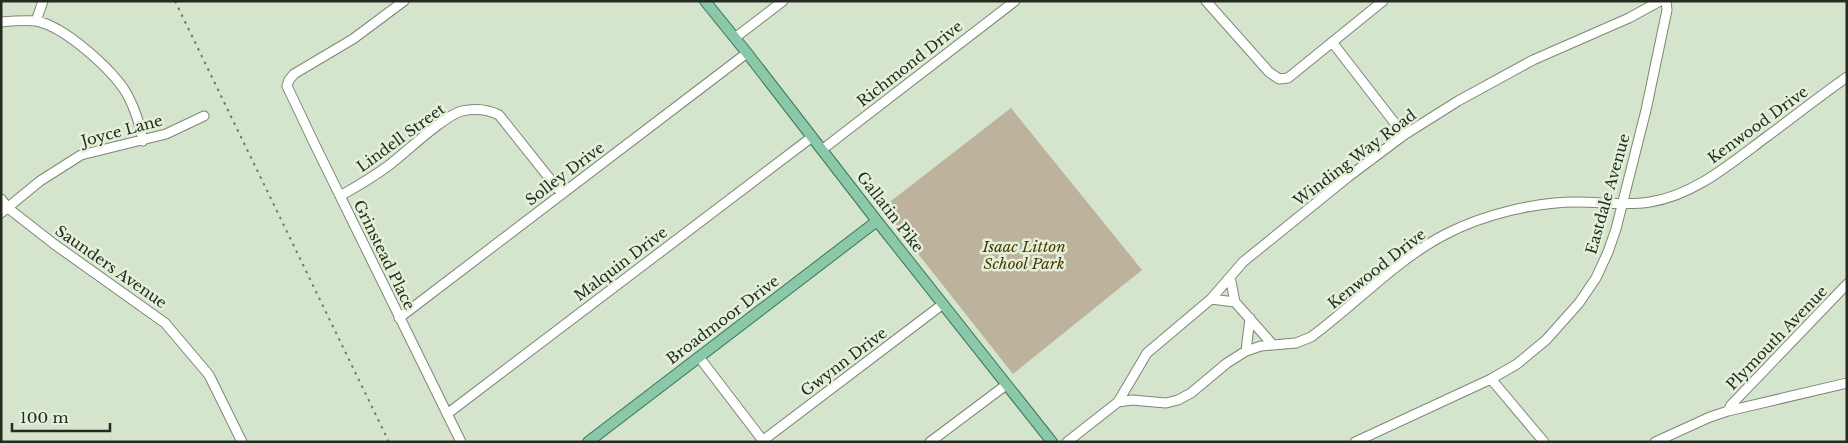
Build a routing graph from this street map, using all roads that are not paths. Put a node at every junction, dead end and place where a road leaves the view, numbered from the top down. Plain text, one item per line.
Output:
1 (42, 1) edge
2 (404, 1) edge
3 (705, 1) edge
4 (783, 1) edge
5 (1015, 1) edge
6 (1206, 1) edge
7 (1383, 1) edge
8 (1660, 1) edge
9 (1666, 1) edge
10 (36, 21) junction
11 (1, 22) edge
12 (736, 38) junction
13 (1332, 42) junction
14 (748, 53) junction
15 (1847, 77) edge
16 (204, 116) dead end
17 (1404, 135) junction
18 (812, 137) junction
19 (144, 141) junction
20 (823, 149) junction
21 (562, 194) junction
22 (340, 196) junction
23 (1, 199) edge
24 (1622, 203) junction
25 (4, 211) edge
26 (877, 221) junction
27 (1230, 277) junction
28 (1847, 284) edge
29 (1211, 299) junction
30 (1235, 302) junction
31 (943, 304) junction
32 (399, 318) junction
33 (1250, 318) junction
34 (1273, 345) junction
35 (1246, 352) junction
36 (699, 358) junction
37 (1491, 379) junction
38 (1847, 383) edge
39 (1006, 385) junction
40 (1118, 402) junction
41 (1728, 410) junction
42 (447, 414) junction
43 (762, 441) edge
44 (242, 442) edge
45 (461, 442) edge
46 (588, 442) edge
47 (930, 442) edge
48 (1052, 442) edge
49 (1067, 442) edge
50 (1354, 442) edge
51 (1544, 442) edge
52 (1655, 442) edge

1 - 10 street
2 - 22 street, Grinstead Place
3 - 12 main road, Gallatin Pike
4 - 12 street
5 - 20 street, Richmond Drive
6 - 13 street
7 - 13 street
8 - 17 street, Winding Way Road
9 - 24 street, Eastdale Avenue
10 - 11 street
10 - 19 street
12 - 14 main road, Gallatin Pike
13 - 17 street
14 - 18 main road, Gallatin Pike
14 - 21 street, Solley Drive
15 - 24 street, Kenwood Drive
16 - 19 street, Joyce Lane
17 - 27 street, Winding Way Road
18 - 20 main road, Gallatin Pike
18 - 42 street, Malquin Drive
19 - 25 street, Joyce Lane
20 - 26 main road, Gallatin Pike
21 - 22 street, Lindell Street
21 - 32 street, Solley Drive
22 - 32 street, Grinstead Place
23 - 25 street, Saunders Avenue
24 - 34 street, Kenwood Drive
24 - 37 street, Eastdale Avenue
25 - 44 street, Saunders Avenue
26 - 31 main road, Gallatin Pike
26 - 36 main road, Broadmoor Drive
27 - 29 street, Winding Way Road
27 - 30 street
28 - 41 street, Plymouth Avenue
29 - 30 street
29 - 40 street, Winding Way Road
30 - 33 street
31 - 39 main road, Gallatin Pike
31 - 43 street, Gwynn Drive
32 - 42 street, Grinstead Place
33 - 34 street
33 - 35 street
34 - 35 street, Kenwood Drive
35 - 40 street, Kenwood Drive
36 - 43 street
36 - 46 main road, Broadmoor Drive
37 - 50 street, Eastdale Avenue
37 - 51 street
38 - 41 street
39 - 47 street
39 - 48 main road, Gallatin Pike
40 - 49 street
41 - 52 street
42 - 45 street, Grinstead Place

